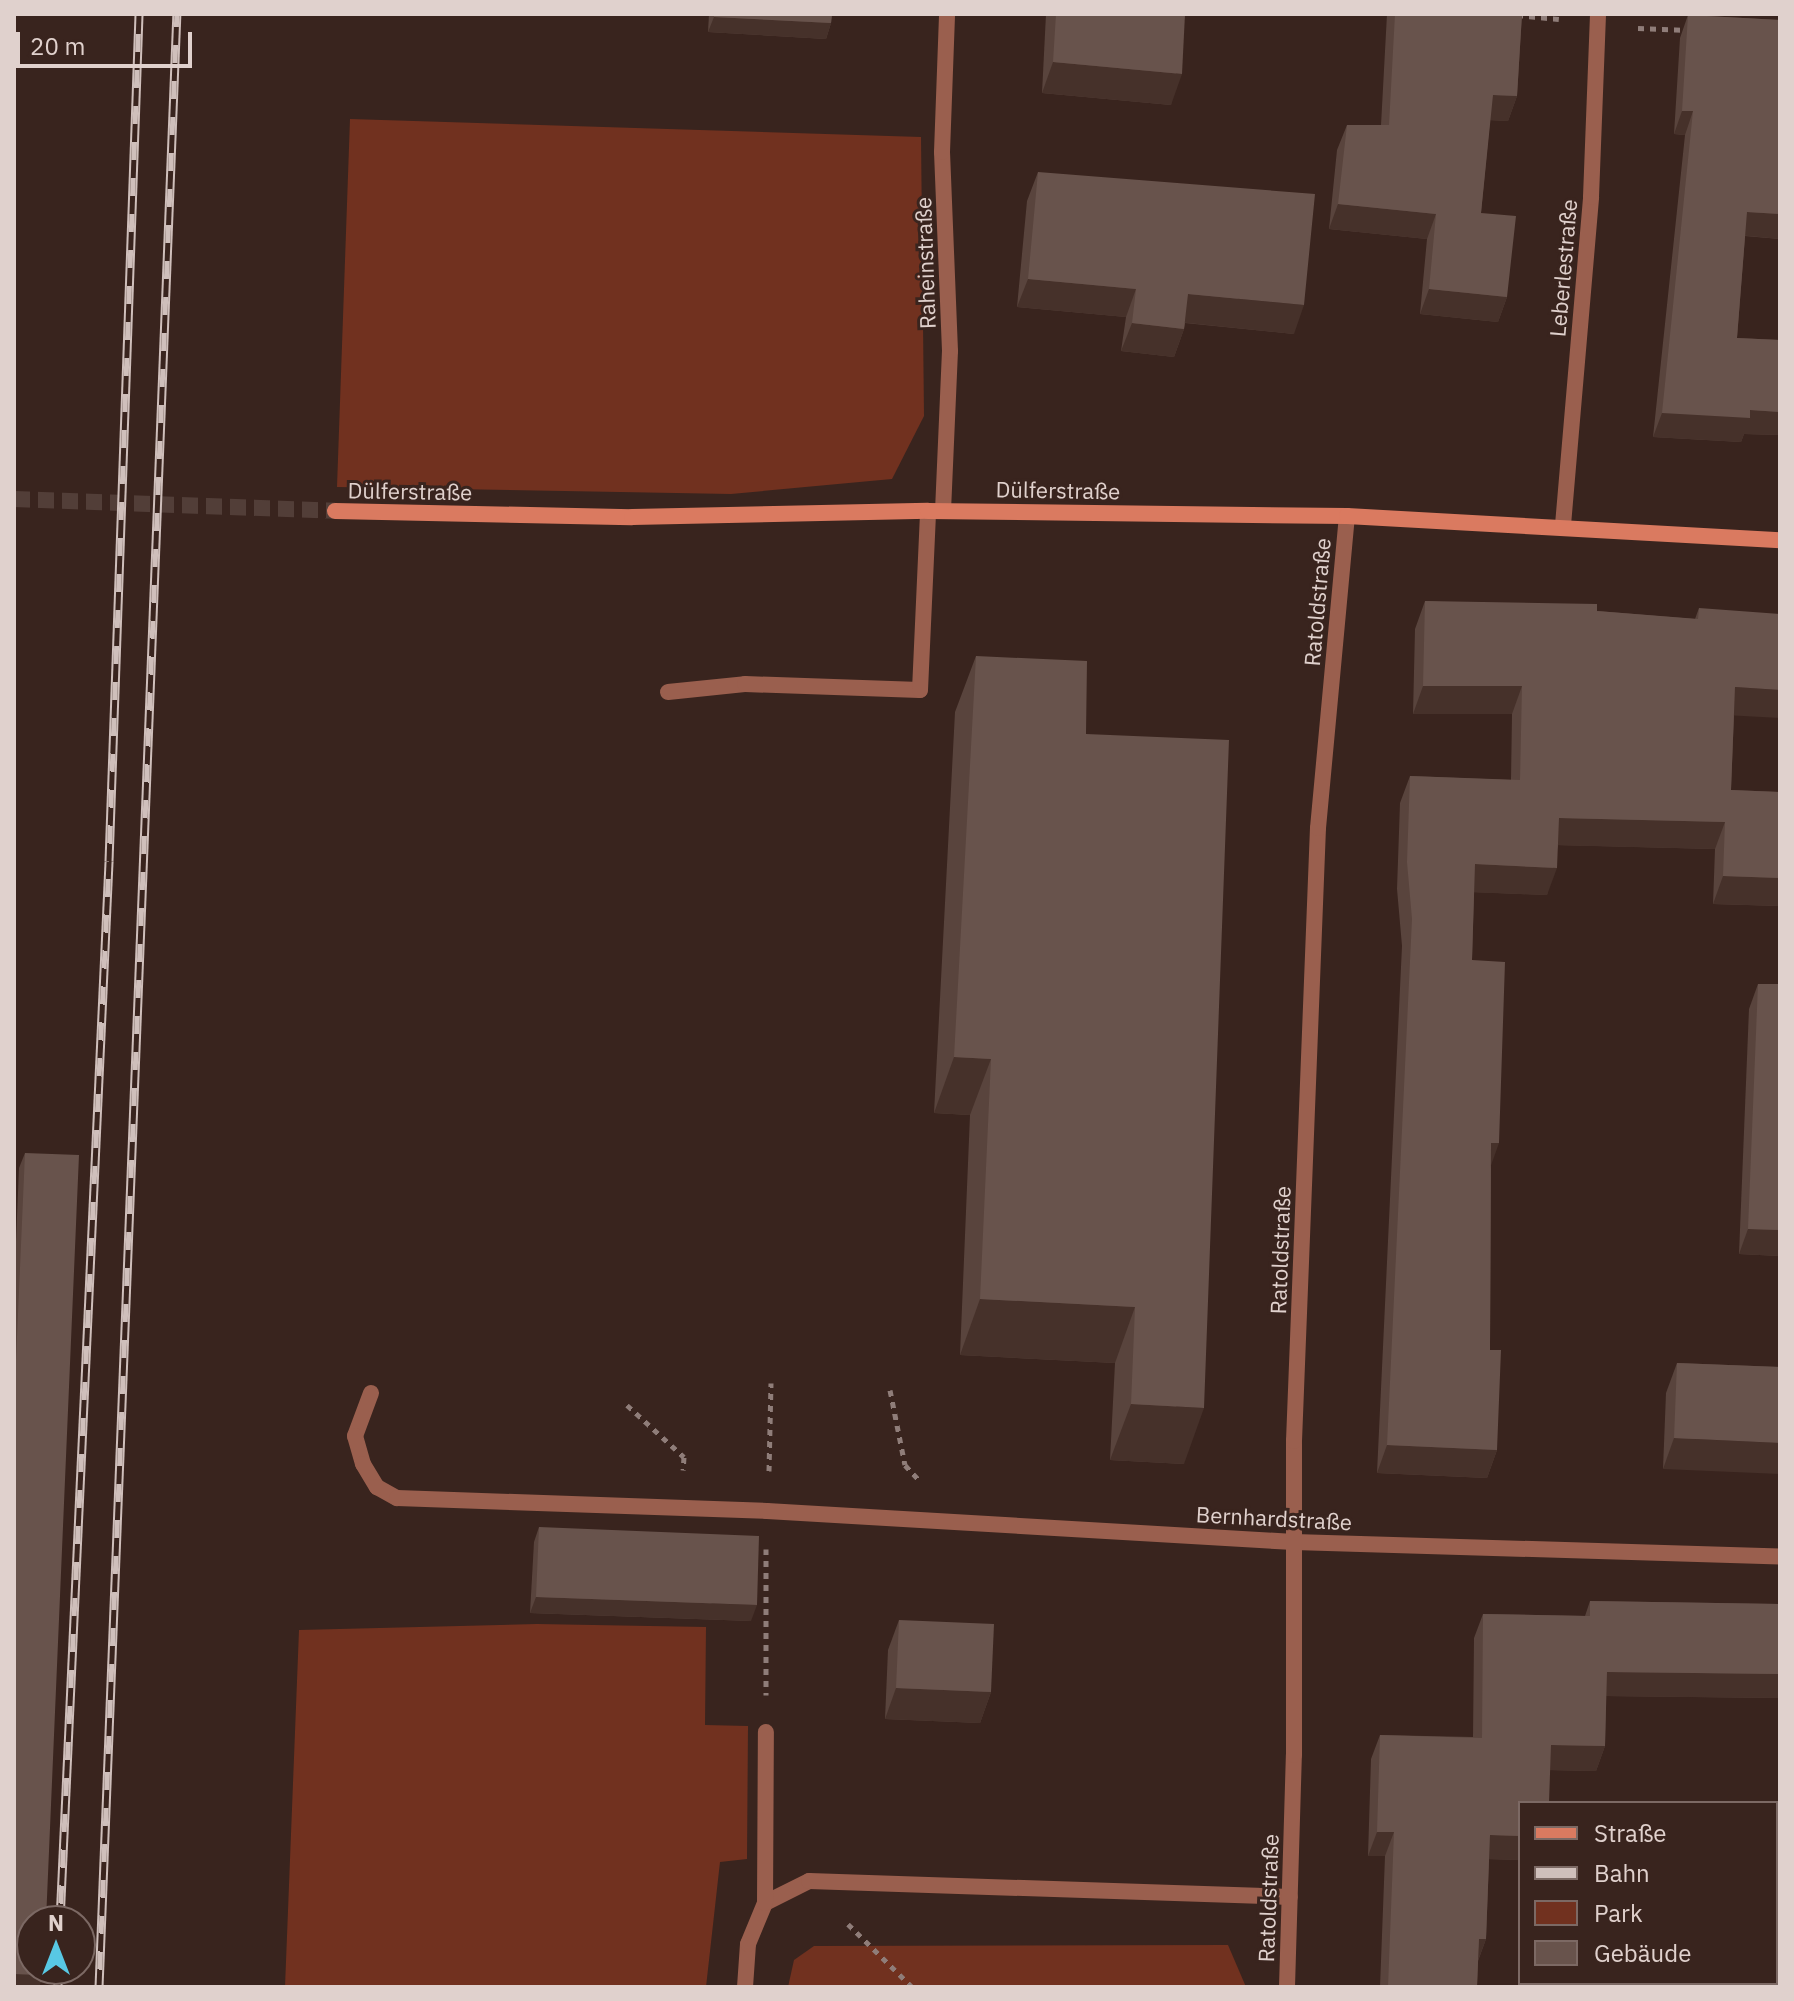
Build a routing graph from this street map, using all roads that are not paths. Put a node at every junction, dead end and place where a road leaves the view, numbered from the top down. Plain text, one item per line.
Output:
1 (947, 14) edge
2 (1598, 14) edge
3 (335, 511) tunnel mouth
4 (936, 511) junction
5 (1347, 516) junction
6 (1563, 525) junction
7 (1780, 540) edge
8 (668, 692) dead end
9 (371, 1393) dead end
10 (1294, 1542) junction
11 (1780, 1556) edge
12 (766, 1732) road end
13 (1290, 1897) junction
14 (765, 1903) junction
15 (745, 1987) edge
16 (1287, 1987) edge

1 - 4 street, Raheinstraße
2 - 6 street, Leberlestraße
3 - 4 main road, Dülferstraße
4 - 5 main road, Dülferstraße
4 - 8 street, Raheinstraße
5 - 6 main road, Dülferstraße
5 - 10 street, Ratoldstraße
6 - 7 main road, Dülferstraße
9 - 10 street, Bernhardstraße
10 - 11 street, Bernhardstraße
10 - 13 street, Ratoldstraße
12 - 14 street
13 - 14 street
13 - 16 street, Ratoldstraße
14 - 15 street

